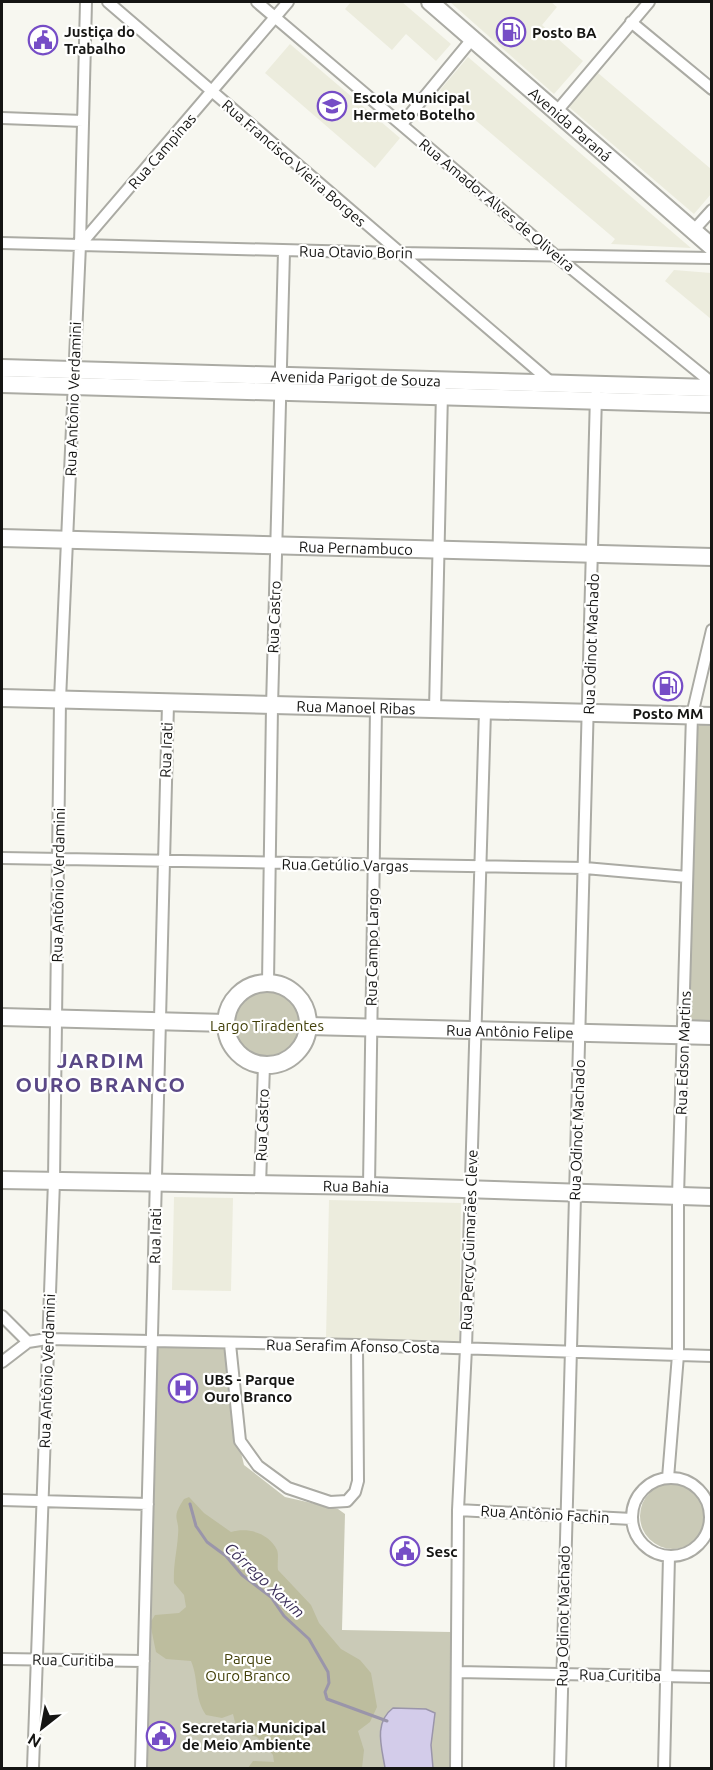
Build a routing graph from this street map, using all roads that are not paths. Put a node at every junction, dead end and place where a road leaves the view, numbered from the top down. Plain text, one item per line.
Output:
1 (86, 2) edge
2 (108, 2) edge
3 (258, 2) edge
4 (288, 2) edge
5 (430, 2) edge
6 (649, 2) edge
7 (275, 17) junction
8 (631, 22) junction
9 (473, 38) junction
10 (711, 89) edge
11 (213, 93) junction
12 (557, 111) junction
13 (2, 118) edge
14 (83, 121) junction
15 (402, 124) junction
16 (711, 210) edge
17 (693, 231) junction
18 (2, 243) edge
19 (80, 245) junction
20 (711, 247) edge
21 (284, 250) junction
22 (398, 253) junction
23 (556, 255) junction
24 (711, 258) edge
25 (2, 368) edge
26 (73, 378) junction
27 (280, 383) junction
28 (711, 383) edge
29 (2, 384) edge
30 (442, 388) junction
31 (711, 388) edge
32 (552, 391) junction
33 (596, 392) junction
34 (711, 404) edge
35 (2, 538) edge
36 (68, 540) junction
37 (276, 545) junction
38 (438, 550) junction
39 (593, 554) junction
40 (711, 557) edge
41 (711, 630) edge
42 (2, 698) edge
43 (60, 700) junction
44 (168, 704) junction
45 (272, 707) junction
46 (376, 709) junction
47 (435, 710) junction
48 (484, 711) junction
49 (589, 713) junction
50 (692, 715) junction
51 (711, 716) edge
52 (2, 858) edge
53 (57, 860) junction
54 (163, 862) junction
55 (270, 863) junction
56 (374, 865) junction
57 (480, 867) junction
58 (585, 868) junction
59 (687, 877) junction
60 (268, 983) junction
61 (2, 1017) edge
62 (56, 1018) junction
63 (160, 1021) junction
64 (226, 1023) junction
65 (308, 1026) junction
66 (370, 1027) junction
67 (711, 1027) edge
68 (475, 1030) junction
69 (684, 1031) junction
70 (580, 1032) junction
71 (711, 1036) edge
72 (264, 1065) junction
73 (2, 1180) edge
74 (54, 1181) junction
75 (157, 1184) junction
76 (260, 1185) junction
77 (369, 1186) junction
78 (470, 1190) junction
79 (574, 1192) junction
80 (678, 1196) junction
81 (711, 1197) edge
82 (2, 1316) edge
83 (47, 1339) junction
84 (153, 1341) junction
85 (28, 1342) junction
86 (230, 1344) junction
87 (357, 1345) junction
88 (466, 1348) junction
89 (572, 1352) junction
90 (678, 1355) junction
91 (711, 1356) edge
92 (2, 1362) edge
93 (668, 1478) junction
94 (2, 1500) edge
95 (42, 1501) junction
96 (148, 1504) junction
97 (458, 1510) junction
98 (565, 1514) junction
99 (711, 1516) edge
100 (632, 1519) junction
101 (669, 1556) junction
102 (2, 1659) edge
103 (39, 1660) junction
104 (144, 1662) junction
105 (457, 1672) junction
106 (561, 1674) junction
107 (666, 1676) junction
108 (711, 1677) edge
109 (33, 1768) edge
110 (141, 1768) edge
111 (456, 1768) edge
112 (560, 1768) edge
113 (664, 1768) edge

1 - 14 street, Rua Antônio Verdamini
2 - 11 street, Rua Francisco Vieira Borges
3 - 7 street, Rua Amador Alves de Oliveira
4 - 7 street, Rua Campinas
5 - 9 street, Avenida Paraná
6 - 8 street
7 - 11 street, Rua Campinas
7 - 15 street, Rua Amador Alves de Oliveira
8 - 10 street
8 - 12 street
9 - 12 street, Avenida Paraná
9 - 15 street
11 - 19 street, Rua Campinas
11 - 22 street, Rua Francisco Vieira Borges
12 - 17 street, Avenida Paraná
13 - 14 street
14 - 19 street, Rua Antônio Verdamini
15 - 23 street, Rua Amador Alves de Oliveira
16 - 17 street
17 - 20 street, Avenida Paraná
18 - 19 street, Rua Otavio Borin
19 - 21 street, Rua Otavio Borin
19 - 26 street, Rua Antônio Verdamini
21 - 22 street, Rua Otavio Borin
21 - 27 street, Rua Castro
22 - 23 street, Rua Otavio Borin
22 - 32 street, Rua Francisco Vieira Borges
23 - 24 street, Rua Otavio Borin
23 - 28 street, Rua Amador Alves de Oliveira
25 - 26 street, Avenida Parigot de Souza
26 - 27 street, Avenida Parigot de Souza
26 - 29 street, Avenida Parigot de Souza
26 - 36 street, Rua Antônio Verdamini
27 - 30 street, Avenida Parigot de Souza
27 - 37 street, Rua Castro
30 - 32 street, Avenida Parigot de Souza
30 - 38 street
31 - 33 street, Avenida Parigot de Souza
32 - 33 street, Avenida Parigot de Souza
33 - 34 street, Avenida Parigot de Souza
33 - 39 street, Rua Odinot Machado
35 - 36 street, Rua Pernambuco
36 - 37 street, Rua Pernambuco
36 - 43 street, Rua Antônio Verdamini
37 - 38 street, Rua Pernambuco
37 - 45 street, Rua Castro
38 - 39 street, Rua Pernambuco
38 - 47 street
39 - 40 street, Rua Pernambuco
39 - 49 street, Rua Odinot Machado
41 - 50 street, Rua Edson Martins
42 - 43 street, Rua Manoel Ribas
43 - 44 street, Rua Manoel Ribas
43 - 53 street, Rua Antônio Verdamini
44 - 45 street, Rua Manoel Ribas
44 - 54 street, Rua Irati
45 - 46 street, Rua Manoel Ribas
45 - 55 street, Rua Castro
46 - 47 street, Rua Manoel Ribas
46 - 56 street, Rua Campo Largo
47 - 48 street, Rua Manoel Ribas
48 - 49 street, Rua Manoel Ribas
48 - 57 street, Rua Percy Guimarães Cleve
49 - 50 street, Rua Manoel Ribas
49 - 58 street, Rua Odinot Machado
50 - 51 street, Rua Manoel Ribas
50 - 59 street, Rua Edson Martins
52 - 53 street, Rua Getúlio Vargas
53 - 54 street, Rua Getúlio Vargas
53 - 62 street, Rua Antônio Verdamini
54 - 55 street, Rua Getúlio Vargas
54 - 63 street, Rua Irati
55 - 56 street, Rua Getúlio Vargas
55 - 60 street, Rua Castro
56 - 57 street, Rua Getúlio Vargas
56 - 66 street, Rua Campo Largo
57 - 58 street, Rua Getúlio Vargas
57 - 68 street, Rua Percy Guimarães Cleve
58 - 59 street, Rua Getúlio Vargas
58 - 70 street, Rua Odinot Machado
59 - 69 street, Rua Edson Martins
60 - 64 street
60 - 65 street
61 - 62 street
62 - 63 street
62 - 74 street, Rua Antônio Verdamini
63 - 64 street
63 - 75 street, Rua Irati
64 - 72 street
65 - 66 street, Rua Antônio Felipe
65 - 72 street
66 - 68 street, Rua Antônio Felipe
66 - 77 street, Rua Campo Largo
67 - 69 street, Rua Antônio Felipe
68 - 70 street, Rua Antônio Felipe
68 - 78 street, Rua Percy Guimarães Cleve
69 - 70 street, Rua Antônio Felipe
69 - 71 street, Rua Antônio Felipe
69 - 80 street, Rua Edson Martins
70 - 79 street, Rua Odinot Machado
72 - 76 street, Rua Castro
73 - 74 street, Rua Bahia
74 - 75 street, Rua Bahia
74 - 83 street, Rua Antônio Verdamini
75 - 76 street, Rua Bahia
75 - 84 street, Rua Irati
76 - 77 street, Rua Bahia
77 - 78 street, Rua Bahia
78 - 79 street, Rua Bahia
78 - 88 street, Rua Percy Guimarães Cleve
79 - 80 street, Rua Bahia
79 - 89 street, Rua Odinot Machado
80 - 81 street, Rua Bahia
80 - 90 street, Rua Edson Martins
82 - 85 street
83 - 84 street, Rua Serafim Afonso Costa
83 - 85 street, Rua Serafim Afonso Costa
83 - 95 street, Rua Antônio Verdamini
84 - 86 street, Rua Serafim Afonso Costa
84 - 96 street, Rua Irati
85 - 92 street, Rua Serafim Afonso Costa
86 - 87 street, Rua Serafim Afonso Costa
86 - 87 street
87 - 88 street, Rua Serafim Afonso Costa
88 - 89 street, Rua Serafim Afonso Costa
88 - 97 street, Rua Percy Guimarães Cleve
89 - 90 street, Rua Serafim Afonso Costa
89 - 98 street, Rua Odinot Machado
90 - 91 street, Rua Serafim Afonso Costa
90 - 93 street, Rua Edson Martins
93 - 99 street
93 - 100 street
94 - 95 street
95 - 96 street
95 - 103 street, Rua Antônio Verdamini
96 - 104 street, Rua Irati
97 - 98 street, Rua Antônio Fachin
97 - 105 street, Rua Percy Guimarães Cleve
98 - 100 street, Rua Antônio Fachin
98 - 106 street, Rua Odinot Machado
99 - 101 street
100 - 101 street
101 - 107 street
102 - 103 street, Rua Curitiba
103 - 104 street, Rua Curitiba
103 - 109 street, Rua Antônio Verdamini
104 - 110 street, Rua Irati
105 - 106 street, Rua Curitiba
105 - 111 street, Rua Percy Guimarães Cleve
106 - 107 street, Rua Curitiba
106 - 112 street, Rua Odinot Machado
107 - 108 street, Rua Curitiba
107 - 113 street

